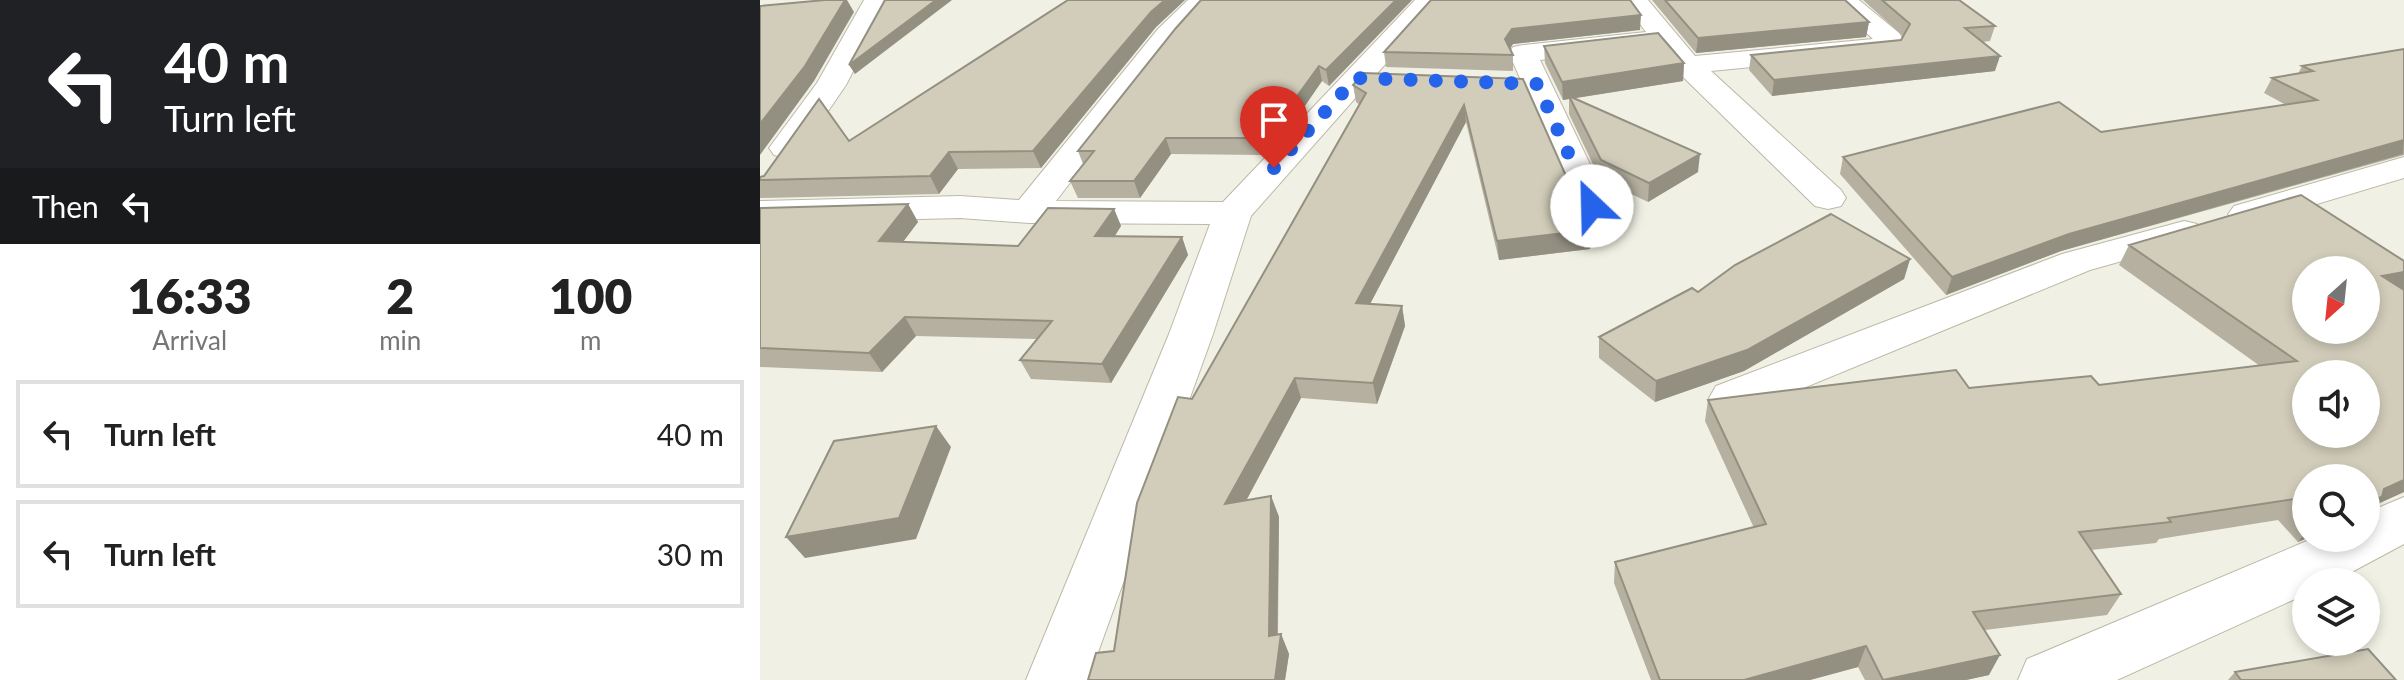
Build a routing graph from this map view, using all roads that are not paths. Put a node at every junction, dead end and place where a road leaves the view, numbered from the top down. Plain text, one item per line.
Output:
1 (1202, 0) edge
2 (1429, 0) edge
3 (1635, 0) edge
4 (1844, 0) edge
5 (868, 1) edge
6 (1665, 38) junction
7 (1687, 65) junction
8 (1356, 78) junction
9 (1401, 79) edge
10 (1507, 83) edge
11 (1537, 84) junction
12 (769, 172) edge
13 (2386, 173) edge
14 (1828, 198) dead end
15 (2404, 201) edge
16 (1592, 206) dead end
17 (760, 212) edge
18 (1029, 212) junction
19 (1233, 213) junction
20 (1733, 398) edge
21 (2404, 519) edge
22 (1057, 680) edge
23 (2049, 680) edge

1 - 18 street
2 - 8 street
3 - 6 street
4 - 7 street
5 - 12 street
6 - 7 street
6 - 11 street
7 - 14 street
8 - 9 street
8 - 19 street
10 - 11 street
11 - 16 street
13 - 15 street
13 - 20 street
17 - 18 street
18 - 19 street
19 - 22 street
21 - 23 street

